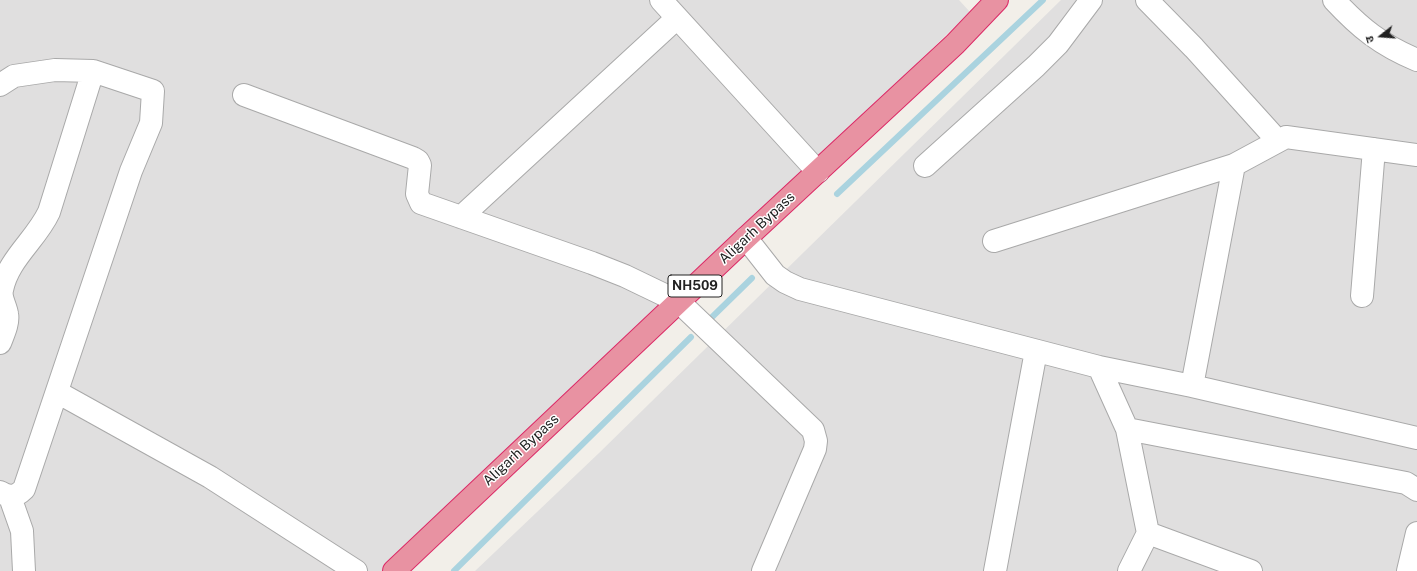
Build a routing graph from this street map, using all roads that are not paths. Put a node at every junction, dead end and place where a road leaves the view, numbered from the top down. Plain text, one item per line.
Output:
1 (661, 0) edge
2 (997, 0) edge
3 (1091, 0) edge
4 (1147, 0) edge
5 (1334, 0) edge
6 (677, 18) junction
7 (1417, 60) edge
8 (93, 71) junction
9 (0, 85) edge
10 (244, 95) dead end
11 (1278, 141) junction
12 (1374, 149) junction
13 (1417, 155) edge
14 (1234, 165) junction
15 (925, 166) dead end
16 (818, 172) junction
17 (461, 217) junction
18 (746, 238) junction
19 (994, 241) dead end
20 (1362, 296) dead end
21 (678, 302) junction
22 (0, 343) edge
23 (1036, 351) junction
24 (1099, 368) junction
25 (1192, 386) junction
26 (57, 392) junction
27 (1127, 429) junction
28 (1417, 438) edge
29 (1417, 490) edge
30 (5, 494) edge
31 (1148, 533) junction
32 (1417, 533) edge
33 (24, 571) edge
34 (356, 571) edge
35 (394, 571) edge
36 (763, 571) edge
37 (995, 571) edge
38 (1128, 571) edge
39 (1251, 571) edge
40 (1408, 571) edge

1 - 6 street
2 - 16 highway, Aligarh Bypass / NH509
3 - 15 street
4 - 11 street
5 - 7 street
6 - 16 street
6 - 17 street
8 - 9 street
8 - 22 street
8 - 26 street
10 - 17 street
11 - 12 street
11 - 14 street
12 - 13 street
12 - 20 street
14 - 19 street
14 - 25 street
16 - 18 highway, Aligarh Bypass / NH509
17 - 21 street
18 - 21 highway, Aligarh Bypass / NH509
18 - 23 street
21 - 35 highway, Aligarh Bypass / NH509
21 - 36 street
23 - 24 street
23 - 37 street
24 - 25 street
24 - 27 street
25 - 28 street
26 - 30 street
26 - 34 street
27 - 29 street
27 - 31 street
30 - 33 street
31 - 38 street
31 - 39 street
32 - 40 street

